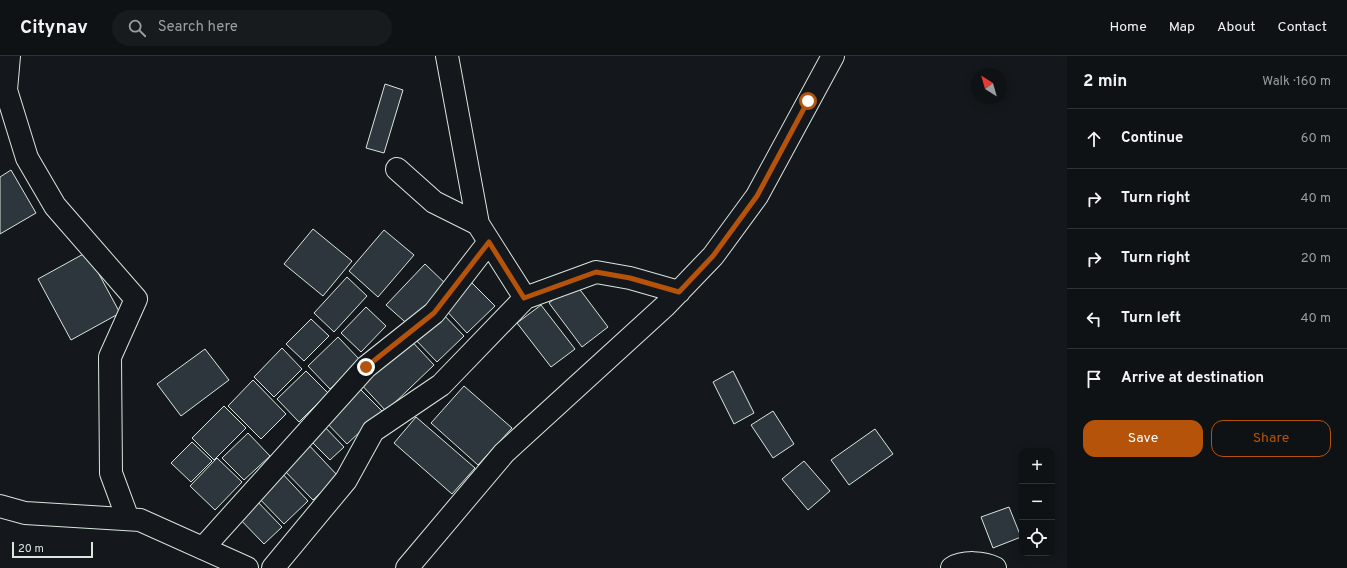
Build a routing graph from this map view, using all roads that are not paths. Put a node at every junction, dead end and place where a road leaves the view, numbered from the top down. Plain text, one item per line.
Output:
1 (9, 56) edge
2 (447, 56) edge
3 (832, 56) edge
4 (396, 169) dead end
5 (478, 224) junction
6 (489, 242) junction
7 (679, 292) junction
8 (524, 298) junction
9 (0, 506) edge
10 (128, 519) junction
11 (203, 548) junction
12 (247, 568) edge
13 (273, 568) edge
14 (407, 568) edge
15 (952, 568) edge
16 (995, 568) edge

1 - 10 street
2 - 5 street
3 - 7 street
4 - 5 street
5 - 6 street
6 - 8 street
6 - 11 street
7 - 8 street
7 - 14 street
8 - 13 street
9 - 10 street
10 - 11 street
11 - 12 street
15 - 16 street

